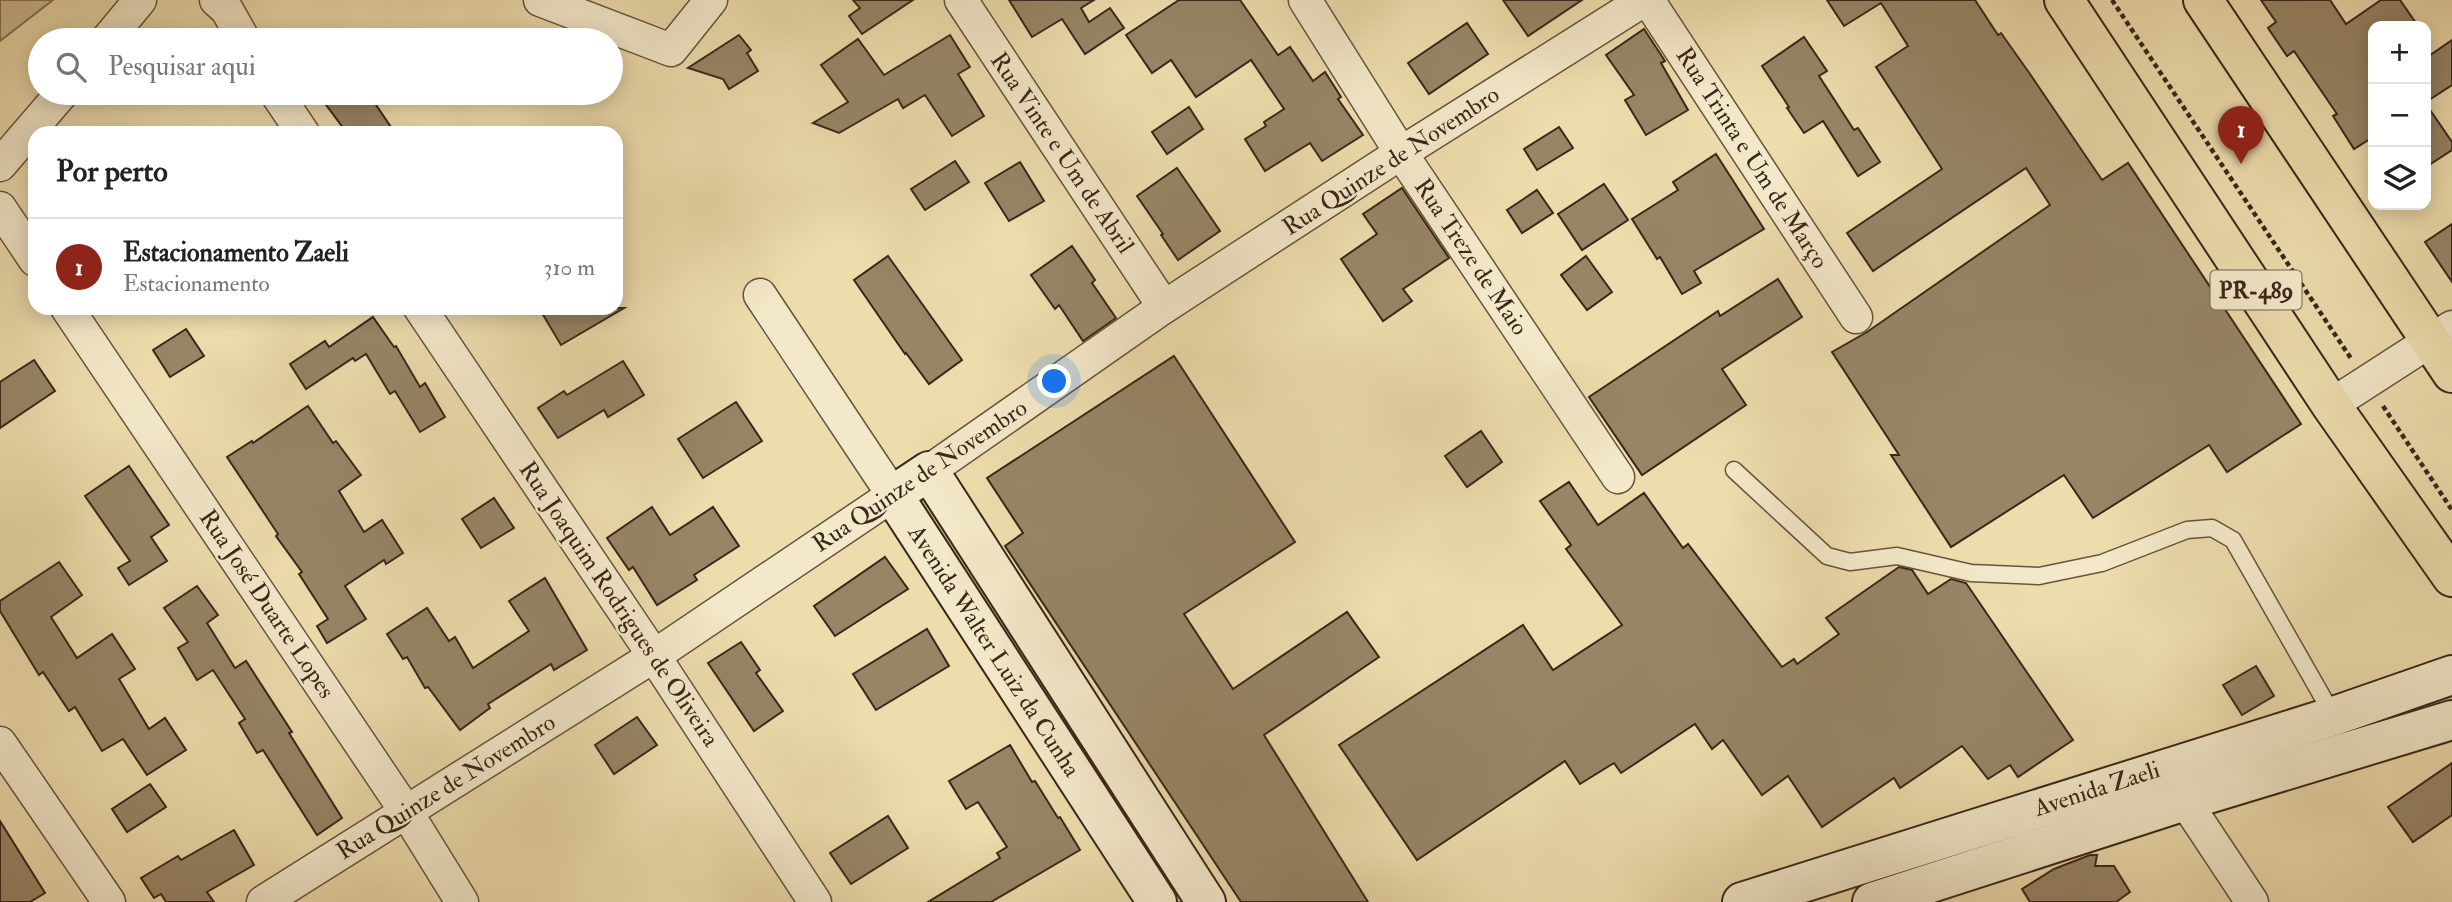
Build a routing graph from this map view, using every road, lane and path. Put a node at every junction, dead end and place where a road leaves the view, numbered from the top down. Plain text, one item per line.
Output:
1 (140, 0) edge
2 (216, 0) edge
3 (540, 0) edge
4 (711, 0) edge
5 (961, 0) edge
6 (1305, 0) edge
7 (1646, 0) edge
8 (2064, 0) edge
9 (2112, 0) edge
10 (2203, 0) edge
11 (117, 28) edge
12 (237, 28) edge
13 (613, 28) edge
14 (623, 32) edge
15 (52, 105) edge
16 (284, 105) edge
17 (34, 126) edge
18 (298, 126) edge
19 (28, 132) edge
20 (1401, 153) junction
21 (0, 165) edge
22 (0, 208) edge
23 (28, 250) edge
24 (760, 295) dead end
25 (1164, 307) junction
26 (72, 315) edge
27 (425, 315) edge
28 (1856, 317) dead end
29 (2442, 334) edge
30 (2452, 373) edge
31 (2367, 382) junction
32 (2331, 405) junction
33 (1734, 470) dead end
34 (929, 471) junction
35 (1618, 477) dead end
36 (893, 495) junction
37 (2452, 510) edge
38 (2452, 577) edge
39 (654, 656) junction
40 (2452, 675) edge
41 (2452, 720) edge
42 (2341, 734) junction
43 (0, 743) edge
44 (2172, 766) junction
45 (2185, 802) junction
46 (407, 813) junction
47 (1881, 858) junction
48 (1889, 900) edge
49 (108, 902) edge
50 (263, 902) edge
51 (462, 902) edge
52 (816, 902) edge
53 (1157, 902) edge
54 (1206, 902) edge
55 (1742, 902) edge
56 (2252, 902) edge

1 - 11 street
2 - 12 street
3 - 13 street
4 - 14 street
5 - 25 street, Rua Vinte e Um de Abril
6 - 20 street, Rua Treze de Maio
7 - 20 street, Rua Quinze de Novembro
7 - 28 street, Rua Trinta e Um de Março
8 - 32 main road, PR-489
9 - 31 path
10 - 29 main road
15 - 17 street
16 - 18 street
19 - 21 street
20 - 25 street, Rua Quinze de Novembro
20 - 35 street, Rua Treze de Maio
22 - 23 street
24 - 36 street, Avenida Walter Luiz da Cunha
25 - 34 street, Rua Quinze de Novembro
26 - 46 street, Rua José Duarte Lopes
27 - 39 street, Rua Joaquim Rodrigues de Oliveira
29 - 30 main road
29 - 31 street
31 - 32 street
31 - 37 path
32 - 38 main road, PR-489
33 - 42 lane
34 - 36 street, Rua Quinze de Novembro
34 - 54 street, Avenida Walter Luiz da Cunha
36 - 39 street, Rua Quinze de Novembro
36 - 53 street, Avenida Walter Luiz da Cunha
39 - 46 street, Rua Quinze de Novembro
39 - 52 street, Rua Joaquim Rodrigues de Oliveira
40 - 42 street, Avenida Zaeli
41 - 42 street, Avenida Zaeli
42 - 44 street, Avenida Zaeli
42 - 45 street, Avenida Zaeli
43 - 49 street
44 - 45 street
44 - 47 street, Avenida Zaeli
45 - 48 street, Avenida Zaeli
45 - 56 street
46 - 50 street, Rua Quinze de Novembro
46 - 51 street, Rua José Duarte Lopes
47 - 48 street
47 - 55 street, Avenida Zaeli

